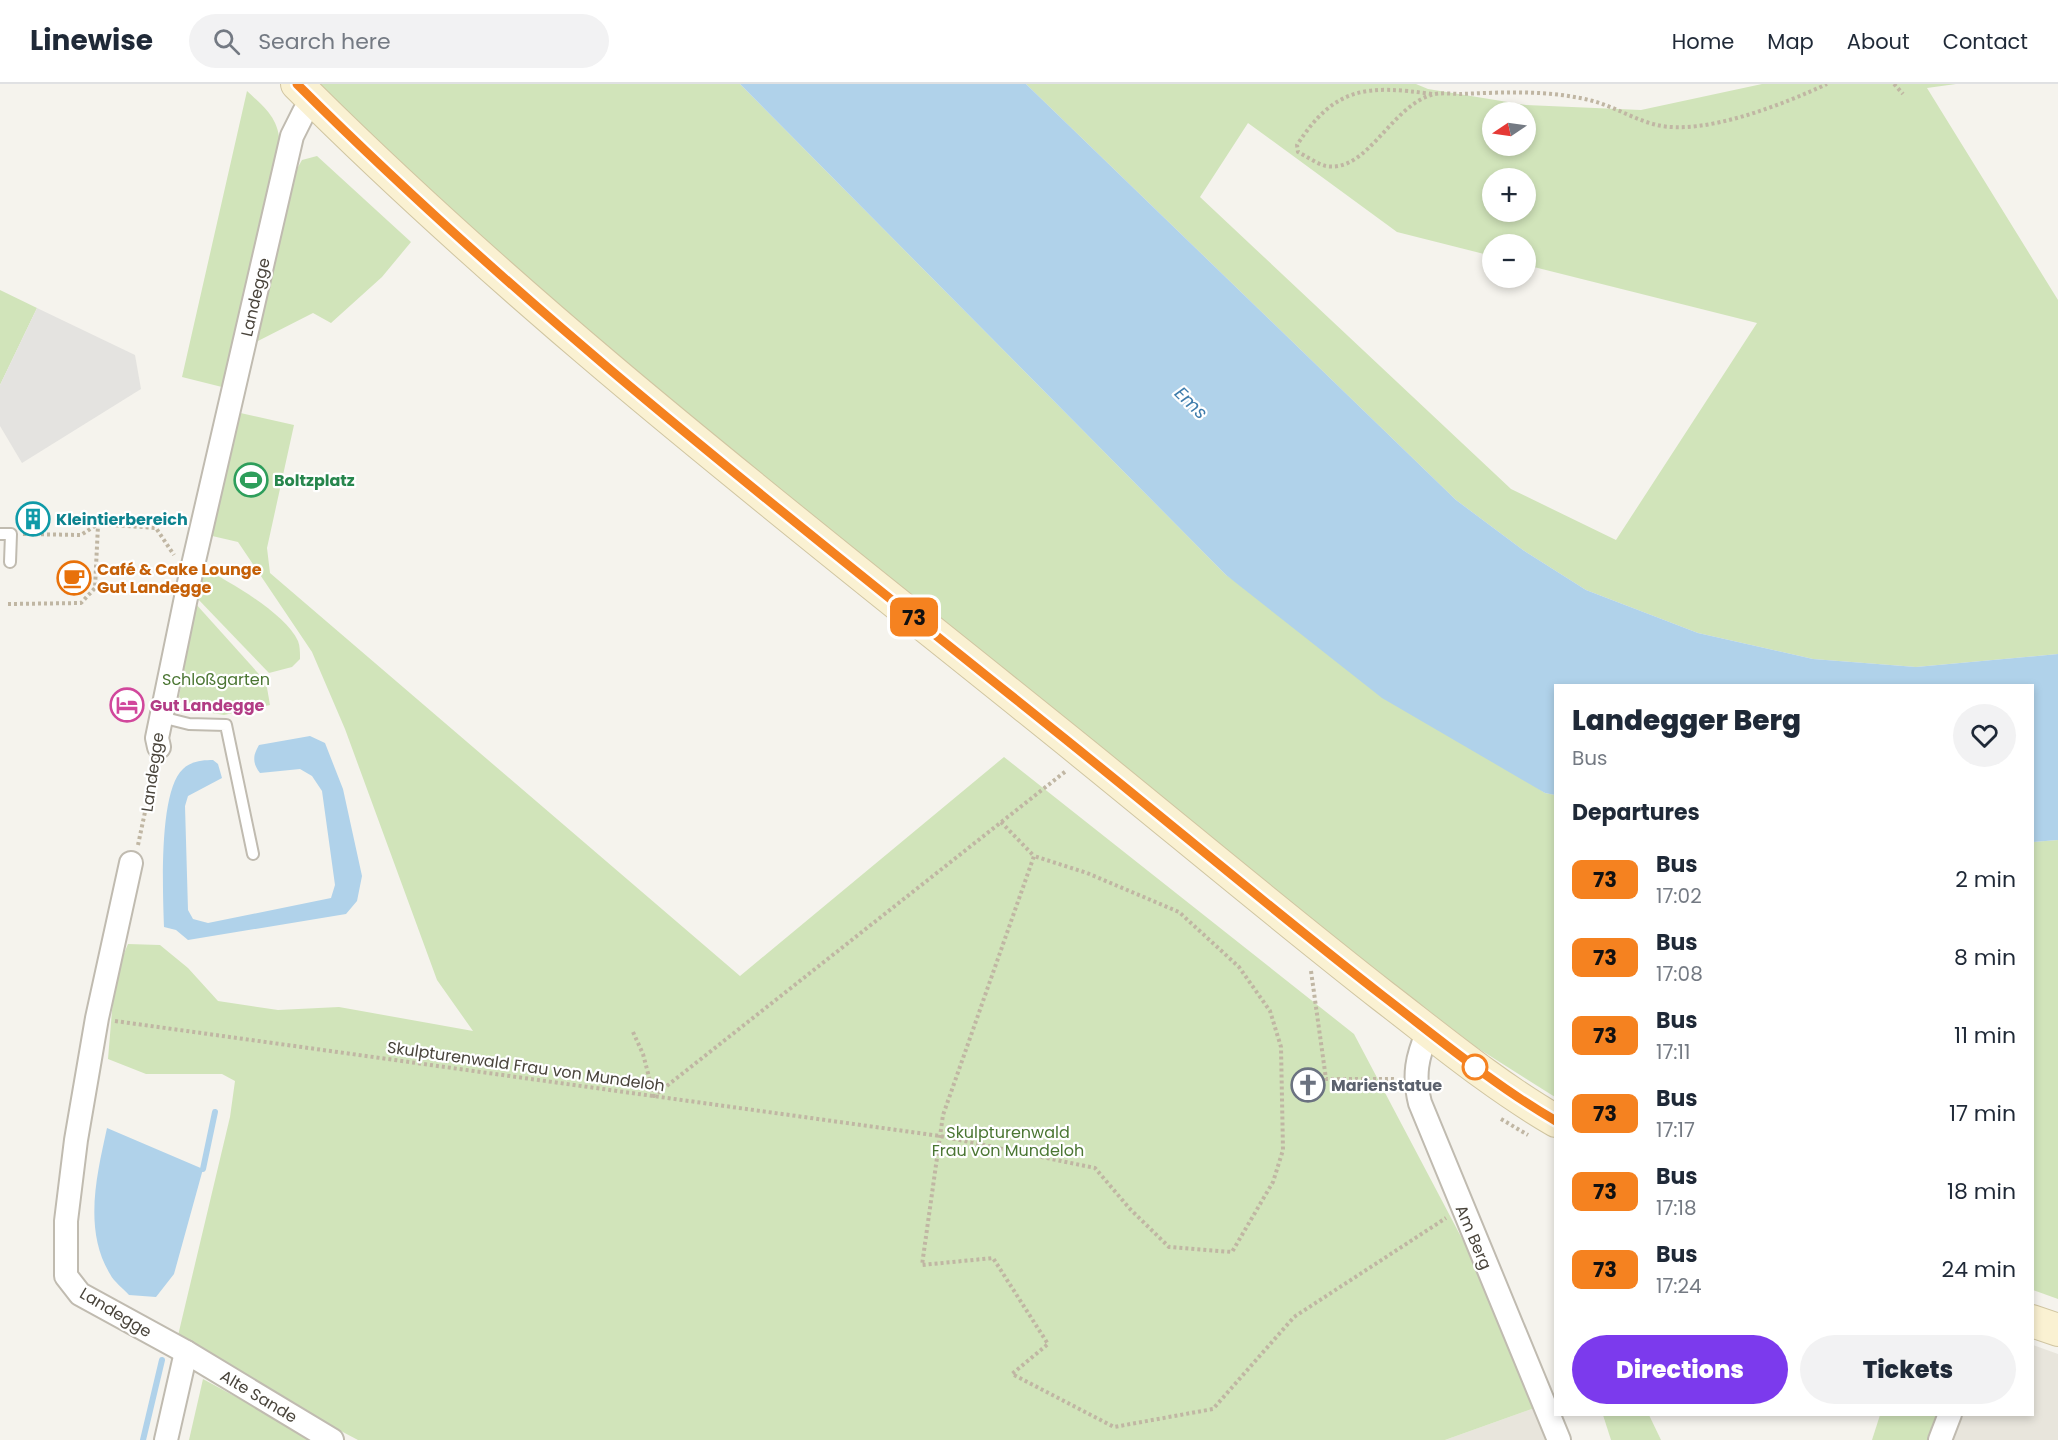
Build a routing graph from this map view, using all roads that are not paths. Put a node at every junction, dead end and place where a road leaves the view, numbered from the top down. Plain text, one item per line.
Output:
1 (306, 93) edge
2 (6, 534) edge
3 (10, 562) dead end
4 (161, 717) junction
5 (159, 747) road end
6 (253, 854) dead end
7 (131, 863) road end
8 (1428, 1031) junction
9 (1554, 1120) edge
10 (2034, 1322) edge
11 (2058, 1330) edge
12 (186, 1352) junction
13 (1949, 1416) edge
14 (166, 1440) edge
15 (332, 1440) edge
16 (1559, 1440) edge
17 (1940, 1440) edge

1 - 4 street, Landegge
1 - 8 main road
2 - 3 lane
4 - 5 street, Landegge
4 - 6 lane
7 - 12 street, Landegge
8 - 9 main road
8 - 16 street, Am Berg
10 - 11 main road
12 - 14 street
12 - 15 street, Alte Sande
13 - 17 street

